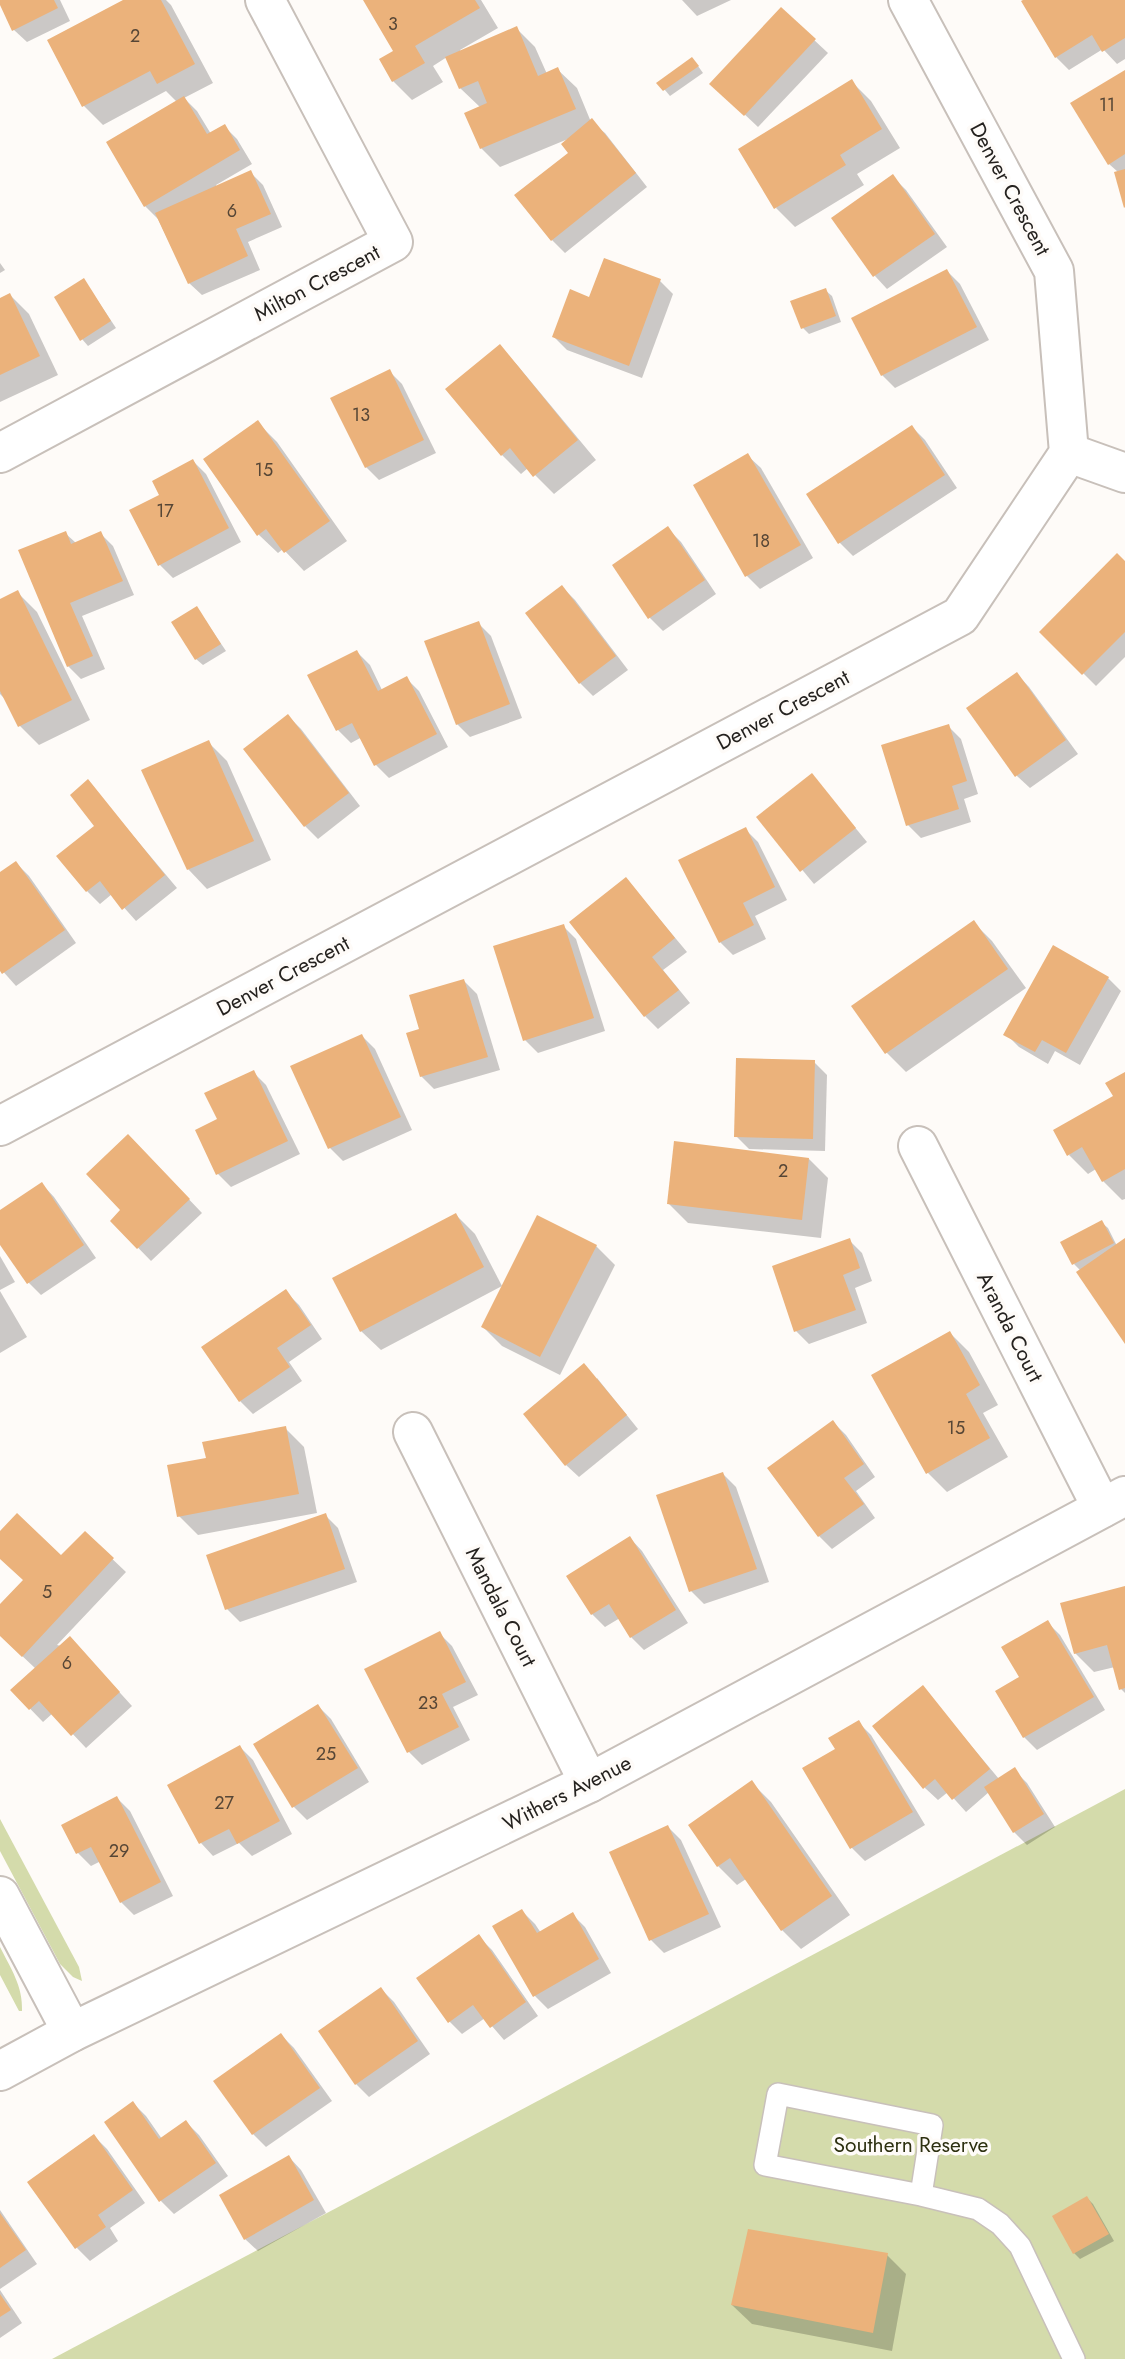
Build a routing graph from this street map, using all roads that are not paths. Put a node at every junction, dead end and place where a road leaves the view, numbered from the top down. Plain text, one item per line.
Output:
1 (265, 0) edge
2 (908, 0) edge
3 (0, 453) edge
4 (1069, 453) junction
5 (1125, 473) edge
6 (0, 1126) edge
7 (918, 1146) dead end
8 (413, 1432) dead end
9 (1114, 1502) edge
10 (589, 1783) junction
11 (0, 1896) edge
12 (72, 2032) junction
13 (0, 2071) edge
14 (921, 2194) junction
15 (1074, 2359) edge

1 - 3 street, Milton Crescent
2 - 4 street, Denver Crescent
4 - 5 street
4 - 6 street, Denver Crescent
7 - 9 street, Aranda Court
8 - 10 street, Mandala Court
9 - 10 street, Withers Avenue
10 - 12 street, Withers Avenue
11 - 12 street
12 - 13 street, Withers Avenue
14 - 14 lane
14 - 15 lane

